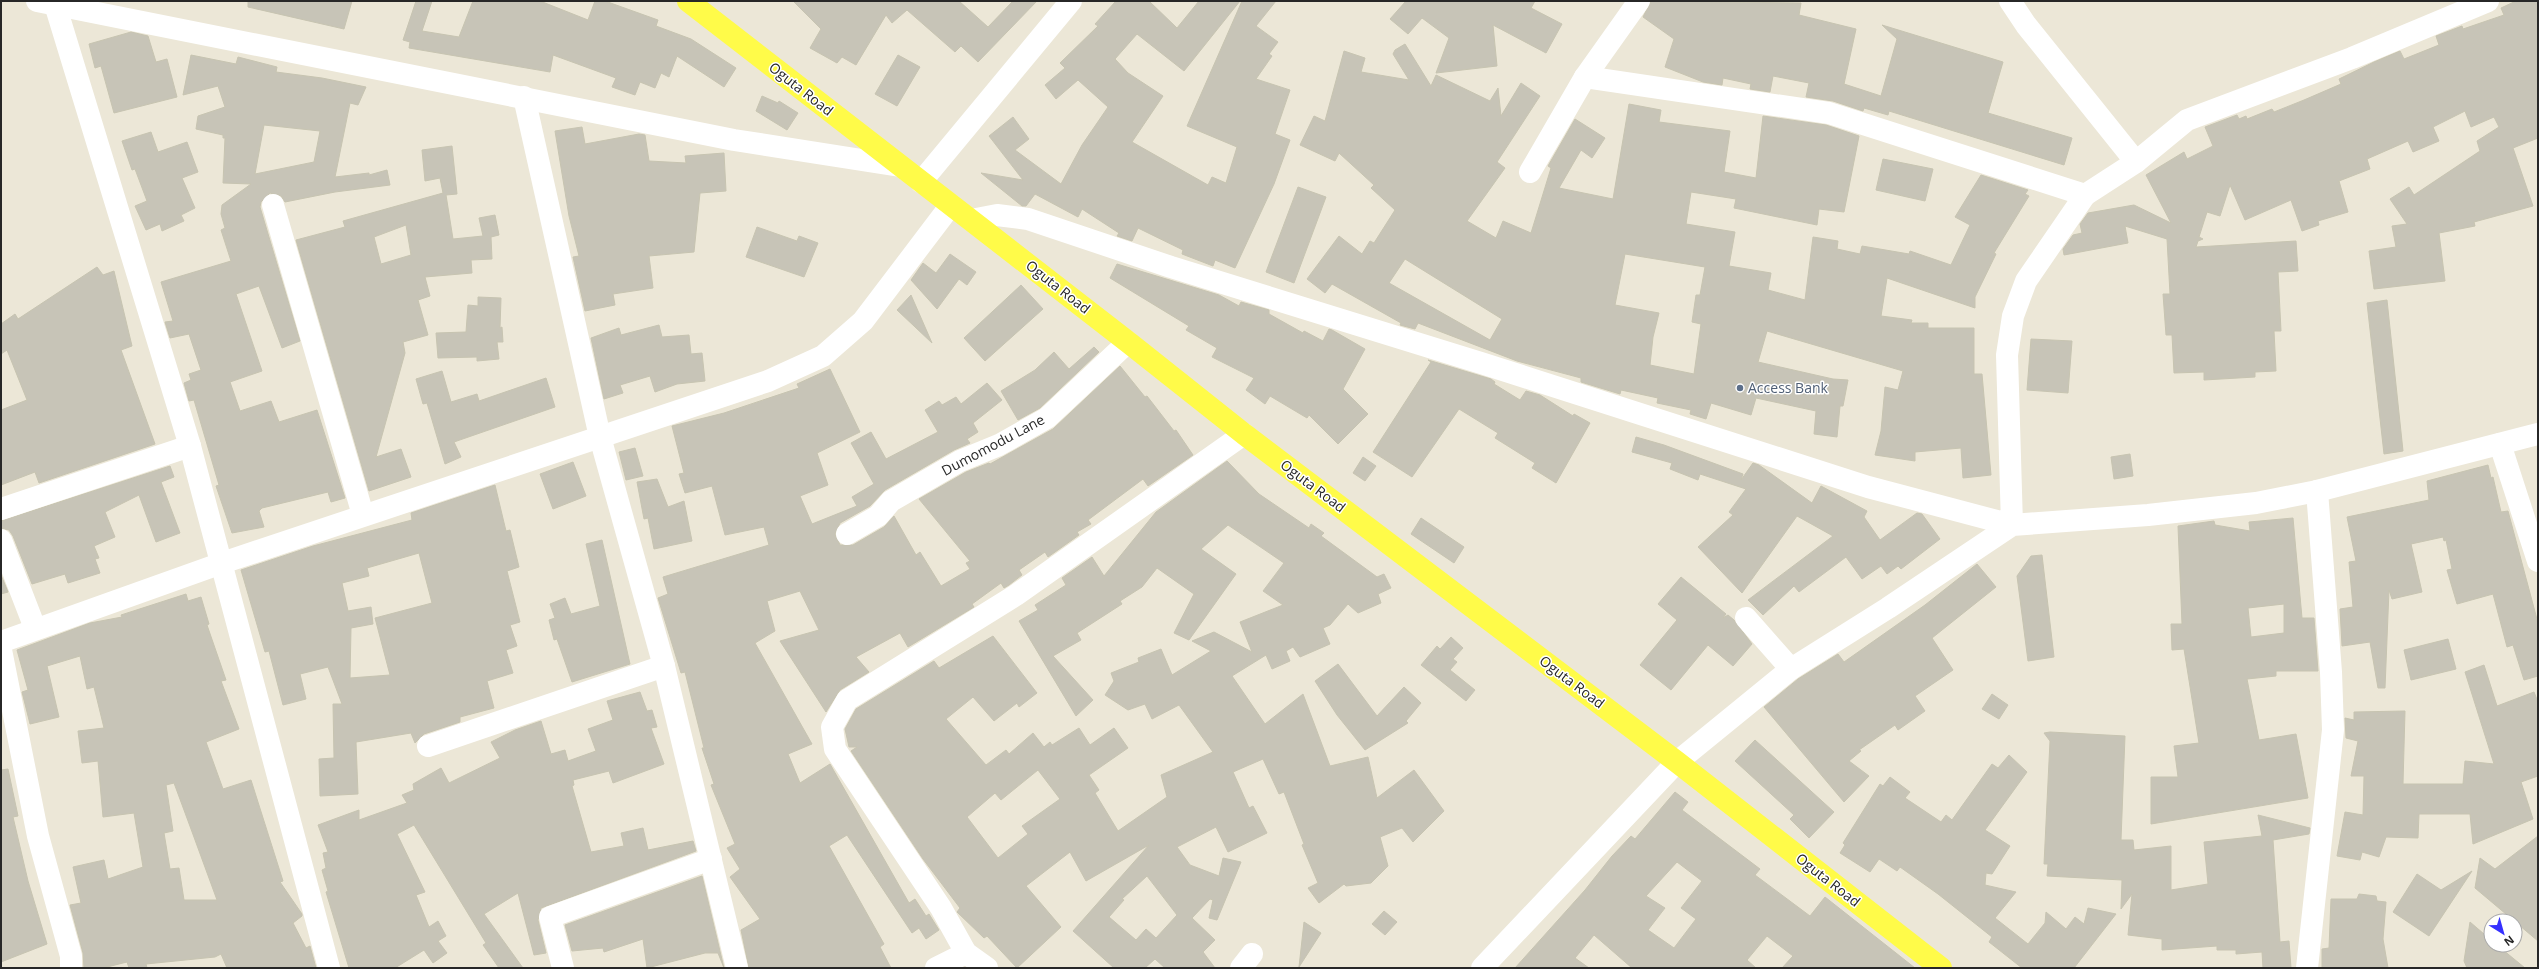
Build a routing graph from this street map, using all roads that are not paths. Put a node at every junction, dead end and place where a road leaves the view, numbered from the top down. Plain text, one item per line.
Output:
1 (688, 1) edge
2 (1071, 1) edge
3 (1639, 1) edge
4 (2010, 1) edge
5 (2488, 1) edge
6 (48, 3) edge
7 (1585, 77) junction
8 (524, 97) junction
9 (2136, 162) junction
10 (900, 166) junction
11 (1530, 172) dead end
12 (921, 182) junction
13 (2085, 195) junction
14 (273, 204) dead end
15 (951, 205) junction
16 (970, 220) junction
17 (1128, 342) junction
18 (1244, 434) junction
19 (2538, 434) edge
20 (600, 437) junction
21 (2500, 444) junction
22 (190, 446) junction
23 (2317, 491) junction
24 (1, 509) edge
25 (363, 516) junction
26 (2012, 525) junction
27 (847, 534) dead end
28 (1, 540) edge
29 (2538, 560) edge
30 (222, 563) junction
31 (1746, 618) dead end
32 (35, 628) junction
33 (1, 642) edge
34 (1, 650) edge
35 (664, 666) junction
36 (1791, 669) junction
37 (428, 746) dead end
38 (1677, 762) junction
39 (711, 859) junction
40 (966, 952) junction
41 (71, 968) edge
42 (329, 968) edge
43 (563, 968) edge
44 (737, 968) edge
45 (936, 968) edge
46 (987, 968) edge
47 (1482, 968) edge
48 (1941, 968) edge
49 (2307, 968) edge

1 - 10 main road, Oguta Road
2 - 12 street
3 - 7 street
4 - 9 street
5 - 9 street
6 - 8 street
6 - 22 street
7 - 11 street
7 - 13 street
8 - 10 street
8 - 20 street
9 - 13 street
10 - 12 main road, Oguta Road
12 - 15 main road, Oguta Road
13 - 26 street
14 - 25 street
15 - 16 main road, Oguta Road
15 - 20 street
16 - 17 main road, Oguta Road
16 - 26 street
17 - 18 main road, Oguta Road
17 - 27 street, Dumomodu Lane
18 - 38 main road, Oguta Road
18 - 40 street
19 - 21 street
20 - 25 street
20 - 35 street
21 - 23 street
21 - 29 street
22 - 24 street
22 - 30 street
23 - 26 street
23 - 49 street
25 - 30 street
26 - 36 street
28 - 32 street
30 - 32 street
30 - 42 street
31 - 36 street
32 - 33 street
34 - 41 street
35 - 37 street
35 - 39 street
36 - 38 street
38 - 47 street
38 - 48 main road, Oguta Road
39 - 43 street
39 - 44 street
40 - 45 street
40 - 46 street

